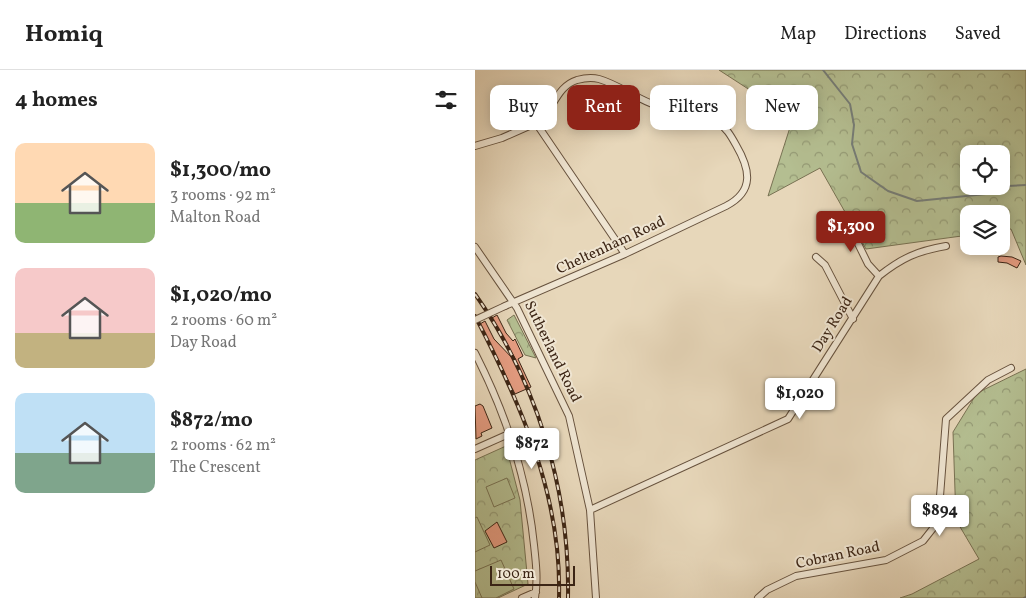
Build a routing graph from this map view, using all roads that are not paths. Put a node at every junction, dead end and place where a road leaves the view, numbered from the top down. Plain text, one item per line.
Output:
1 (557, 97) edge
2 (520, 130) edge
3 (541, 130) edge
4 (475, 146) edge
5 (844, 216) dead end
6 (946, 246) dead end
7 (475, 247) edge
8 (625, 254) junction
9 (816, 257) dead end
10 (879, 276) junction
11 (514, 302) junction
12 (853, 318) junction
13 (475, 320) edge
14 (475, 352) edge
15 (1011, 368) dead end
16 (511, 433) junction
17 (475, 449) edge
18 (590, 510) junction
19 (536, 595) edge
20 (522, 598) edge
21 (596, 598) edge
22 (758, 598) edge

1 - 8 street, Cheltenham Road
2 - 4 street
3 - 8 street
5 - 10 street
6 - 10 street, Day Road
7 - 11 street, Sutherland Road
8 - 11 street, Cheltenham Road
9 - 12 street
10 - 12 street, Day Road
11 - 13 street, Cheltenham Road, bridge
11 - 18 street, Sutherland Road
12 - 18 street, Day Road
14 - 16 street
15 - 22 street, Cobran Road
16 - 17 street
16 - 19 street
18 - 21 street, Sutherland Road
19 - 20 street

